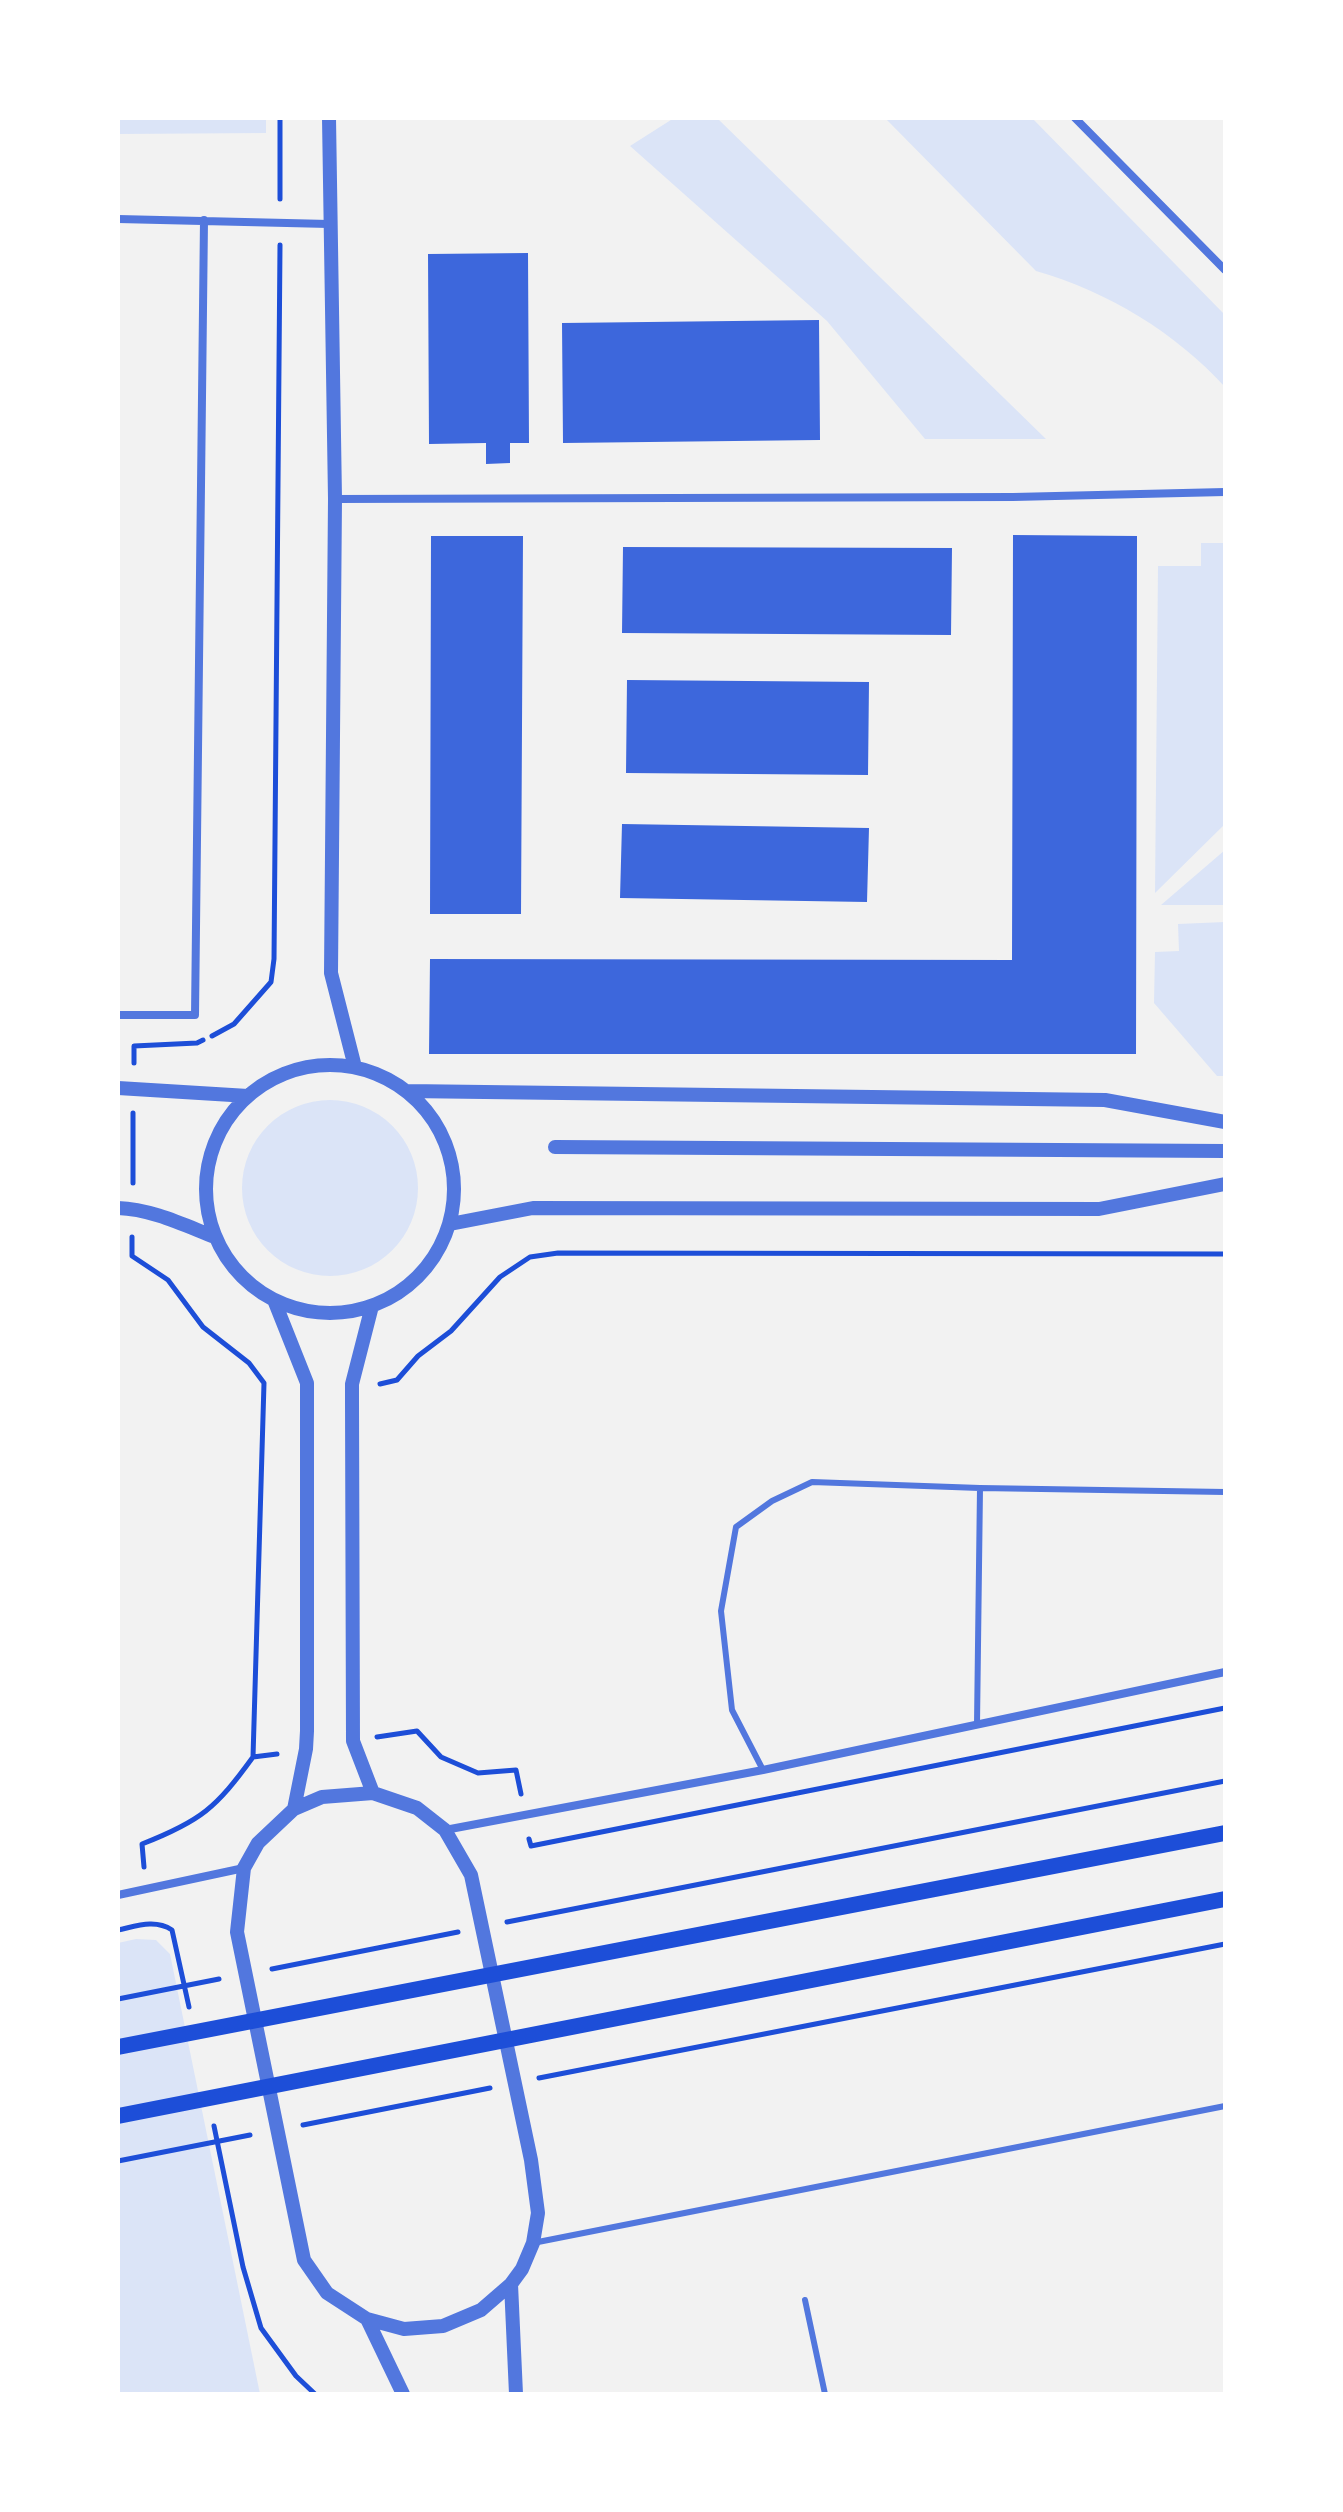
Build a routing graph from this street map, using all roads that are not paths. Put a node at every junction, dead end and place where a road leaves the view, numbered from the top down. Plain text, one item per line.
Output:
1 (329, 118) edge
2 (1075, 118) edge
3 (118, 219) edge
4 (204, 220) junction
5 (329, 224) junction
6 (1225, 270) edge
7 (1225, 492) edge
8 (335, 499) junction
9 (118, 1015) edge
10 (355, 1067) junction
11 (118, 1088) edge
12 (407, 1091) junction
13 (248, 1096) junction
14 (1225, 1122) edge
15 (555, 1147) dead end
16 (1225, 1151) edge
17 (1224, 1187) edge
18 (118, 1208) edge
19 (450, 1224) junction
20 (215, 1237) junction
21 (274, 1300) junction
22 (372, 1306) junction
23 (980, 1488) junction
24 (1225, 1492) edge
25 (1225, 1672) edge
26 (977, 1724) junction
27 (763, 1770) junction
28 (373, 1793) junction
29 (294, 1809) junction
30 (445, 1830) junction
31 (1225, 1833) edge
32 (244, 1868) junction
33 (118, 1895) edge
34 (1225, 1899) edge
35 (118, 2047) edge
36 (1225, 2106) edge
37 (118, 2116) edge
38 (533, 2243) junction
39 (511, 2284) junction
40 (805, 2300) dead end
41 (367, 2319) junction
42 (403, 2394) edge
43 (516, 2394) edge
44 (825, 2394) edge

1 - 5 street
2 - 6 street
3 - 4 street
4 - 5 street
4 - 9 street
5 - 8 street
7 - 8 street
8 - 10 street
10 - 12 street
10 - 13 street
11 - 13 street
12 - 14 street
12 - 19 street
13 - 20 street
15 - 16 street
17 - 19 street
18 - 20 street
19 - 22 street
20 - 21 street
21 - 22 street
21 - 29 street
22 - 28 street
23 - 24 lane
23 - 26 lane
23 - 27 lane
25 - 26 street
26 - 27 street
27 - 30 street
28 - 29 street
28 - 30 street
29 - 32 street
30 - 38 street
31 - 35 main road
32 - 33 street
32 - 41 street
34 - 37 main road
36 - 38 lane
38 - 39 street
39 - 41 street
39 - 43 street
40 - 44 lane
41 - 42 street

